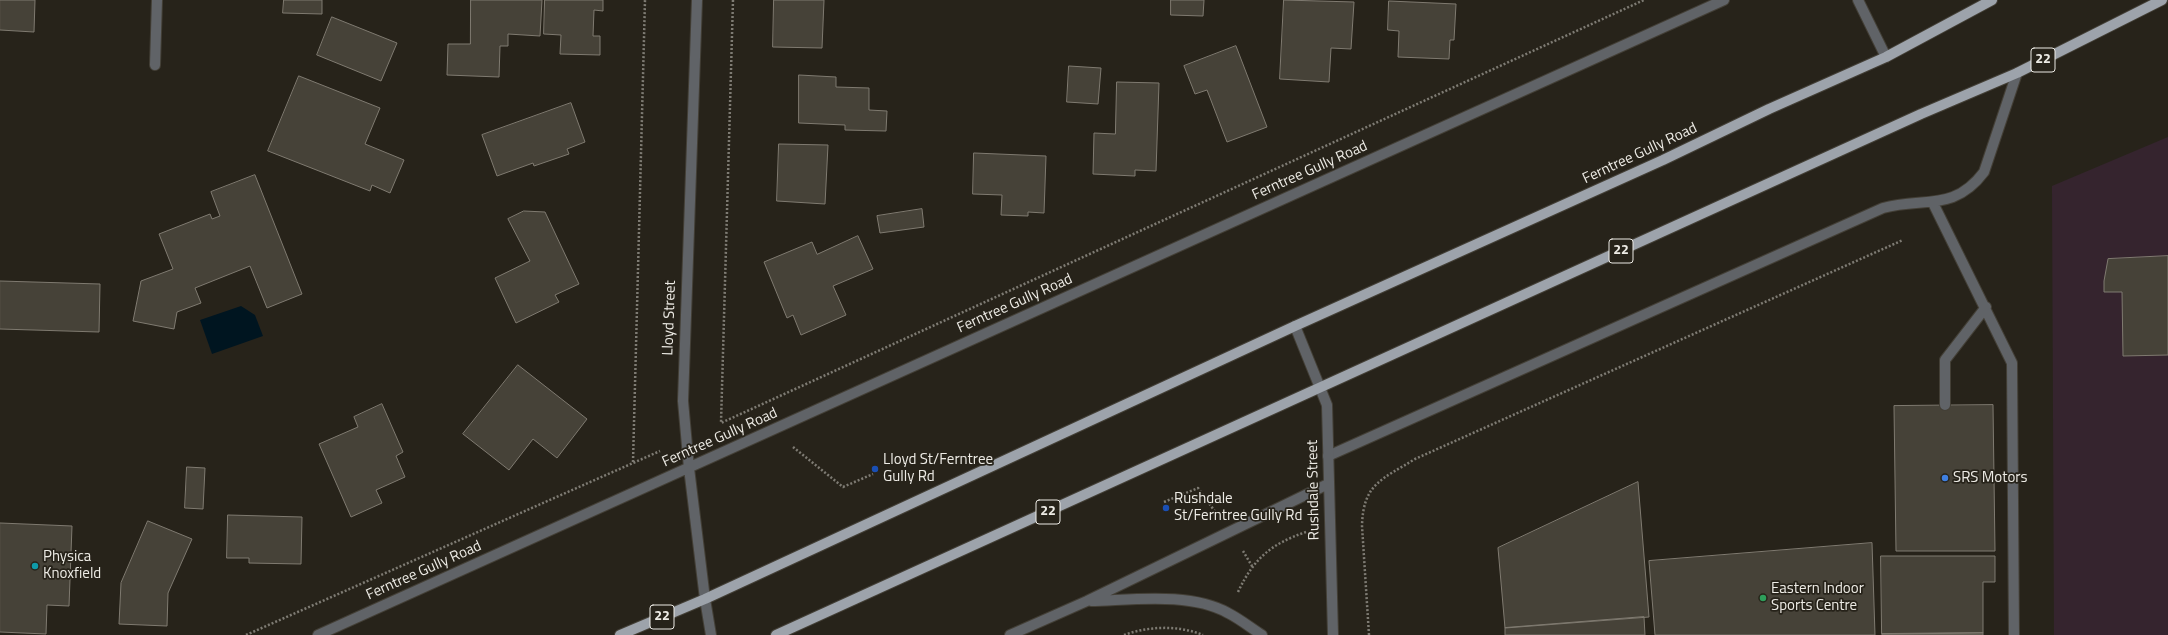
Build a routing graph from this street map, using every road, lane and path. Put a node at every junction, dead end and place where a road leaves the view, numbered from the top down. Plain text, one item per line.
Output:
1 (157, 0) edge
2 (646, 0) edge
3 (697, 0) edge
4 (733, 0) edge
5 (1644, 0) edge
6 (1724, 0) edge
7 (1858, 0) edge
8 (1992, 0) edge
9 (2162, 0) edge
10 (1886, 57) junction
11 (155, 65) dead end
12 (2017, 73) junction
13 (1933, 203) junction
14 (1903, 240) dead end
15 (1986, 307) junction
16 (1295, 326) junction
17 (1321, 388) junction
18 (1945, 405) dead end
19 (772, 431) junction
20 (660, 451) dead end
21 (1328, 456) junction
22 (633, 462) junction
23 (689, 468) junction
24 (873, 474) dead end
25 (1328, 484) junction
26 (1311, 531) dead end
27 (1236, 596) dead end
28 (705, 599) junction
29 (1087, 601) junction
30 (1021, 633) edge
31 (246, 635) edge
32 (318, 635) edge
33 (620, 635) edge
34 (711, 635) edge
35 (776, 635) edge
36 (1010, 635) edge
37 (1124, 635) edge
38 (1203, 635) edge
39 (1262, 635) edge
40 (1333, 635) edge
41 (1370, 635) edge
42 (2014, 635) edge

1 - 11 street
2 - 22 path
3 - 23 street, Lloyd Street
4 - 5 path
6 - 19 street, Ferntree Gully Road
7 - 10 street
8 - 10 main road, Ferntree Gully Road / 22
9 - 12 main road, 22
10 - 16 main road, Ferntree Gully Road / 22
12 - 13 street
12 - 17 main road, 22
13 - 15 street
13 - 21 street
14 - 41 path
15 - 18 street
15 - 42 street
16 - 17 street, Rushdale Street
16 - 28 main road, Ferntree Gully Road / 22
17 - 21 street, Rushdale Street
17 - 35 main road, 22
19 - 23 street, Ferntree Gully Road
19 - 24 path
20 - 22 path
21 - 25 street, Rushdale Street
22 - 31 path
23 - 28 street, Lloyd Street
23 - 32 street, Ferntree Gully Road
25 - 29 street
25 - 40 street, Rushdale Street
26 - 27 path
28 - 33 main road, Ferntree Gully Road / 22
28 - 34 street, Lloyd Street
29 - 30 street
29 - 39 street
30 - 36 street
37 - 38 path

